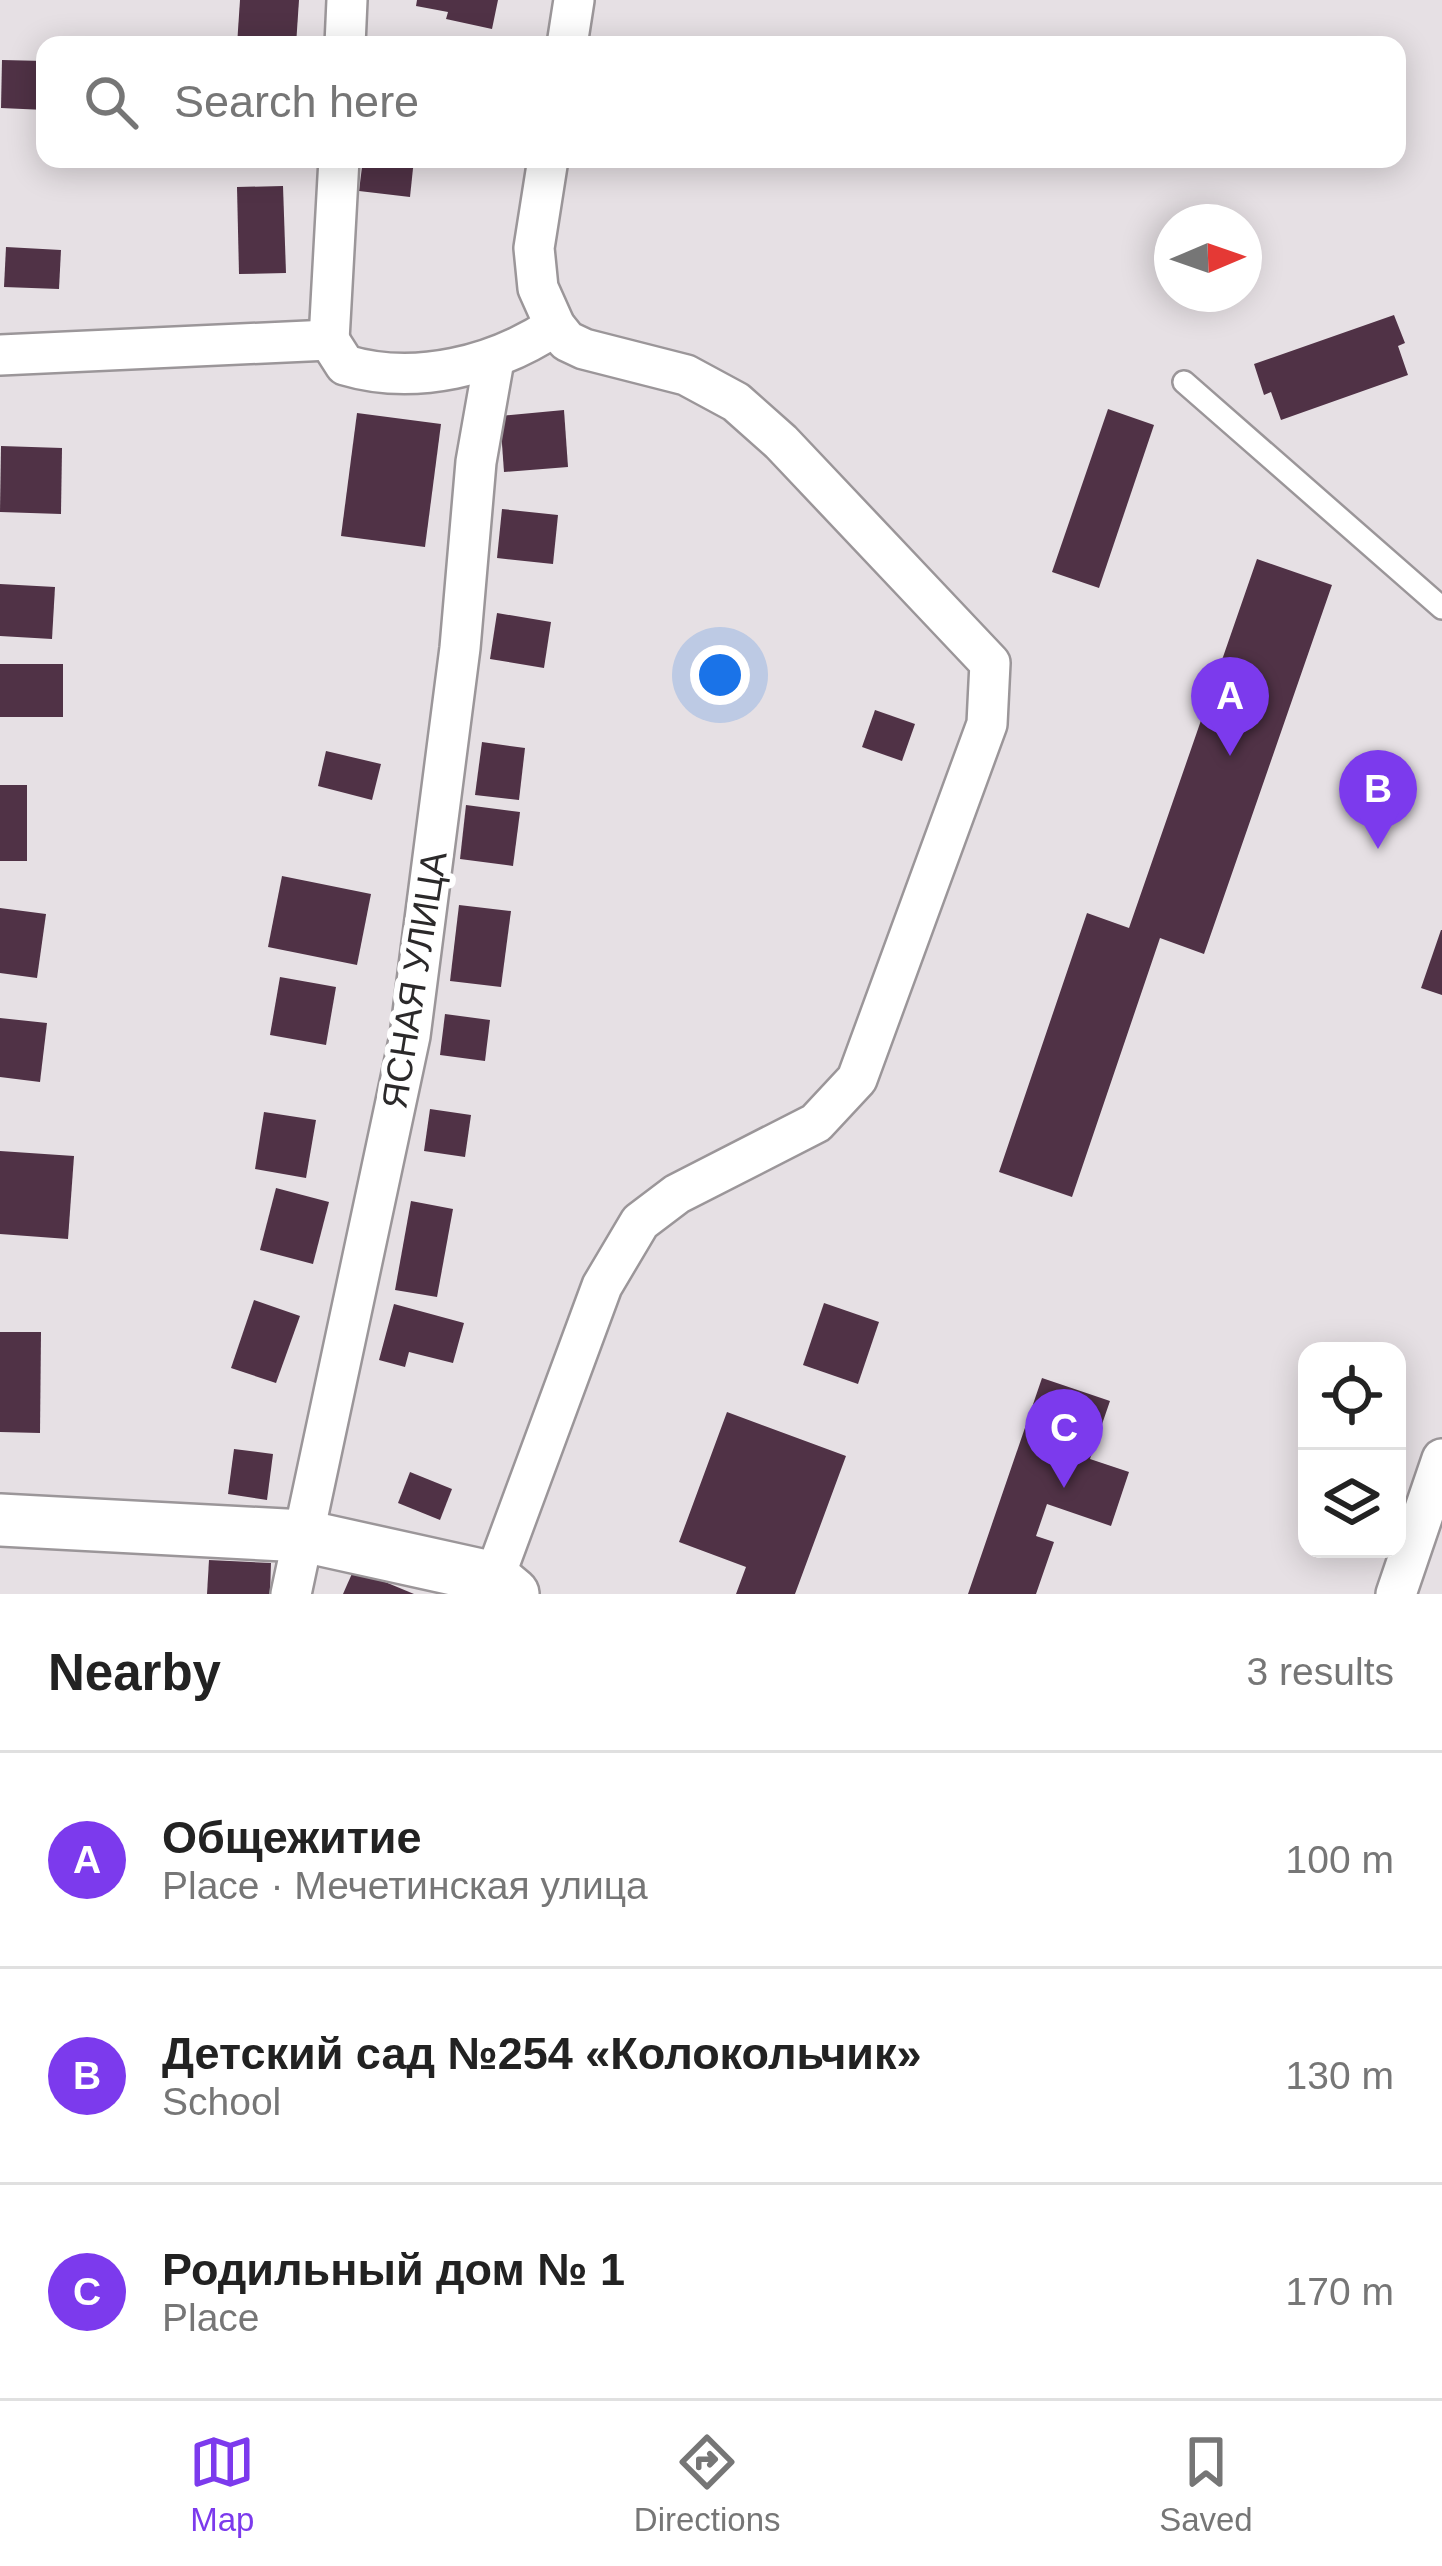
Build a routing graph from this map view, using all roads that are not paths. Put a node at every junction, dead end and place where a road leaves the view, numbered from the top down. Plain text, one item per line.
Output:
1 (347, 0) edge
2 (574, 0) edge
3 (345, 36) edge
4 (568, 36) edge
5 (339, 168) edge
6 (547, 168) edge
7 (555, 326) junction
8 (329, 340) junction
9 (0, 355) edge
10 (494, 360) junction
11 (1184, 382) dead end
12 (1442, 608) edge
13 (1442, 1459) edge
14 (0, 1520) edge
15 (304, 1536) junction
16 (504, 1586) edge
17 (291, 1594) edge
18 (1396, 1594) edge

1 - 3 street
2 - 4 street
5 - 8 street
6 - 7 street
7 - 10 street
7 - 16 street
8 - 9 street
8 - 10 street
10 - 15 street, ЯСНАЯ УЛИЦА
11 - 12 lane
13 - 18 street
14 - 15 street
15 - 16 street
15 - 17 street, ЯСНАЯ УЛИЦА

